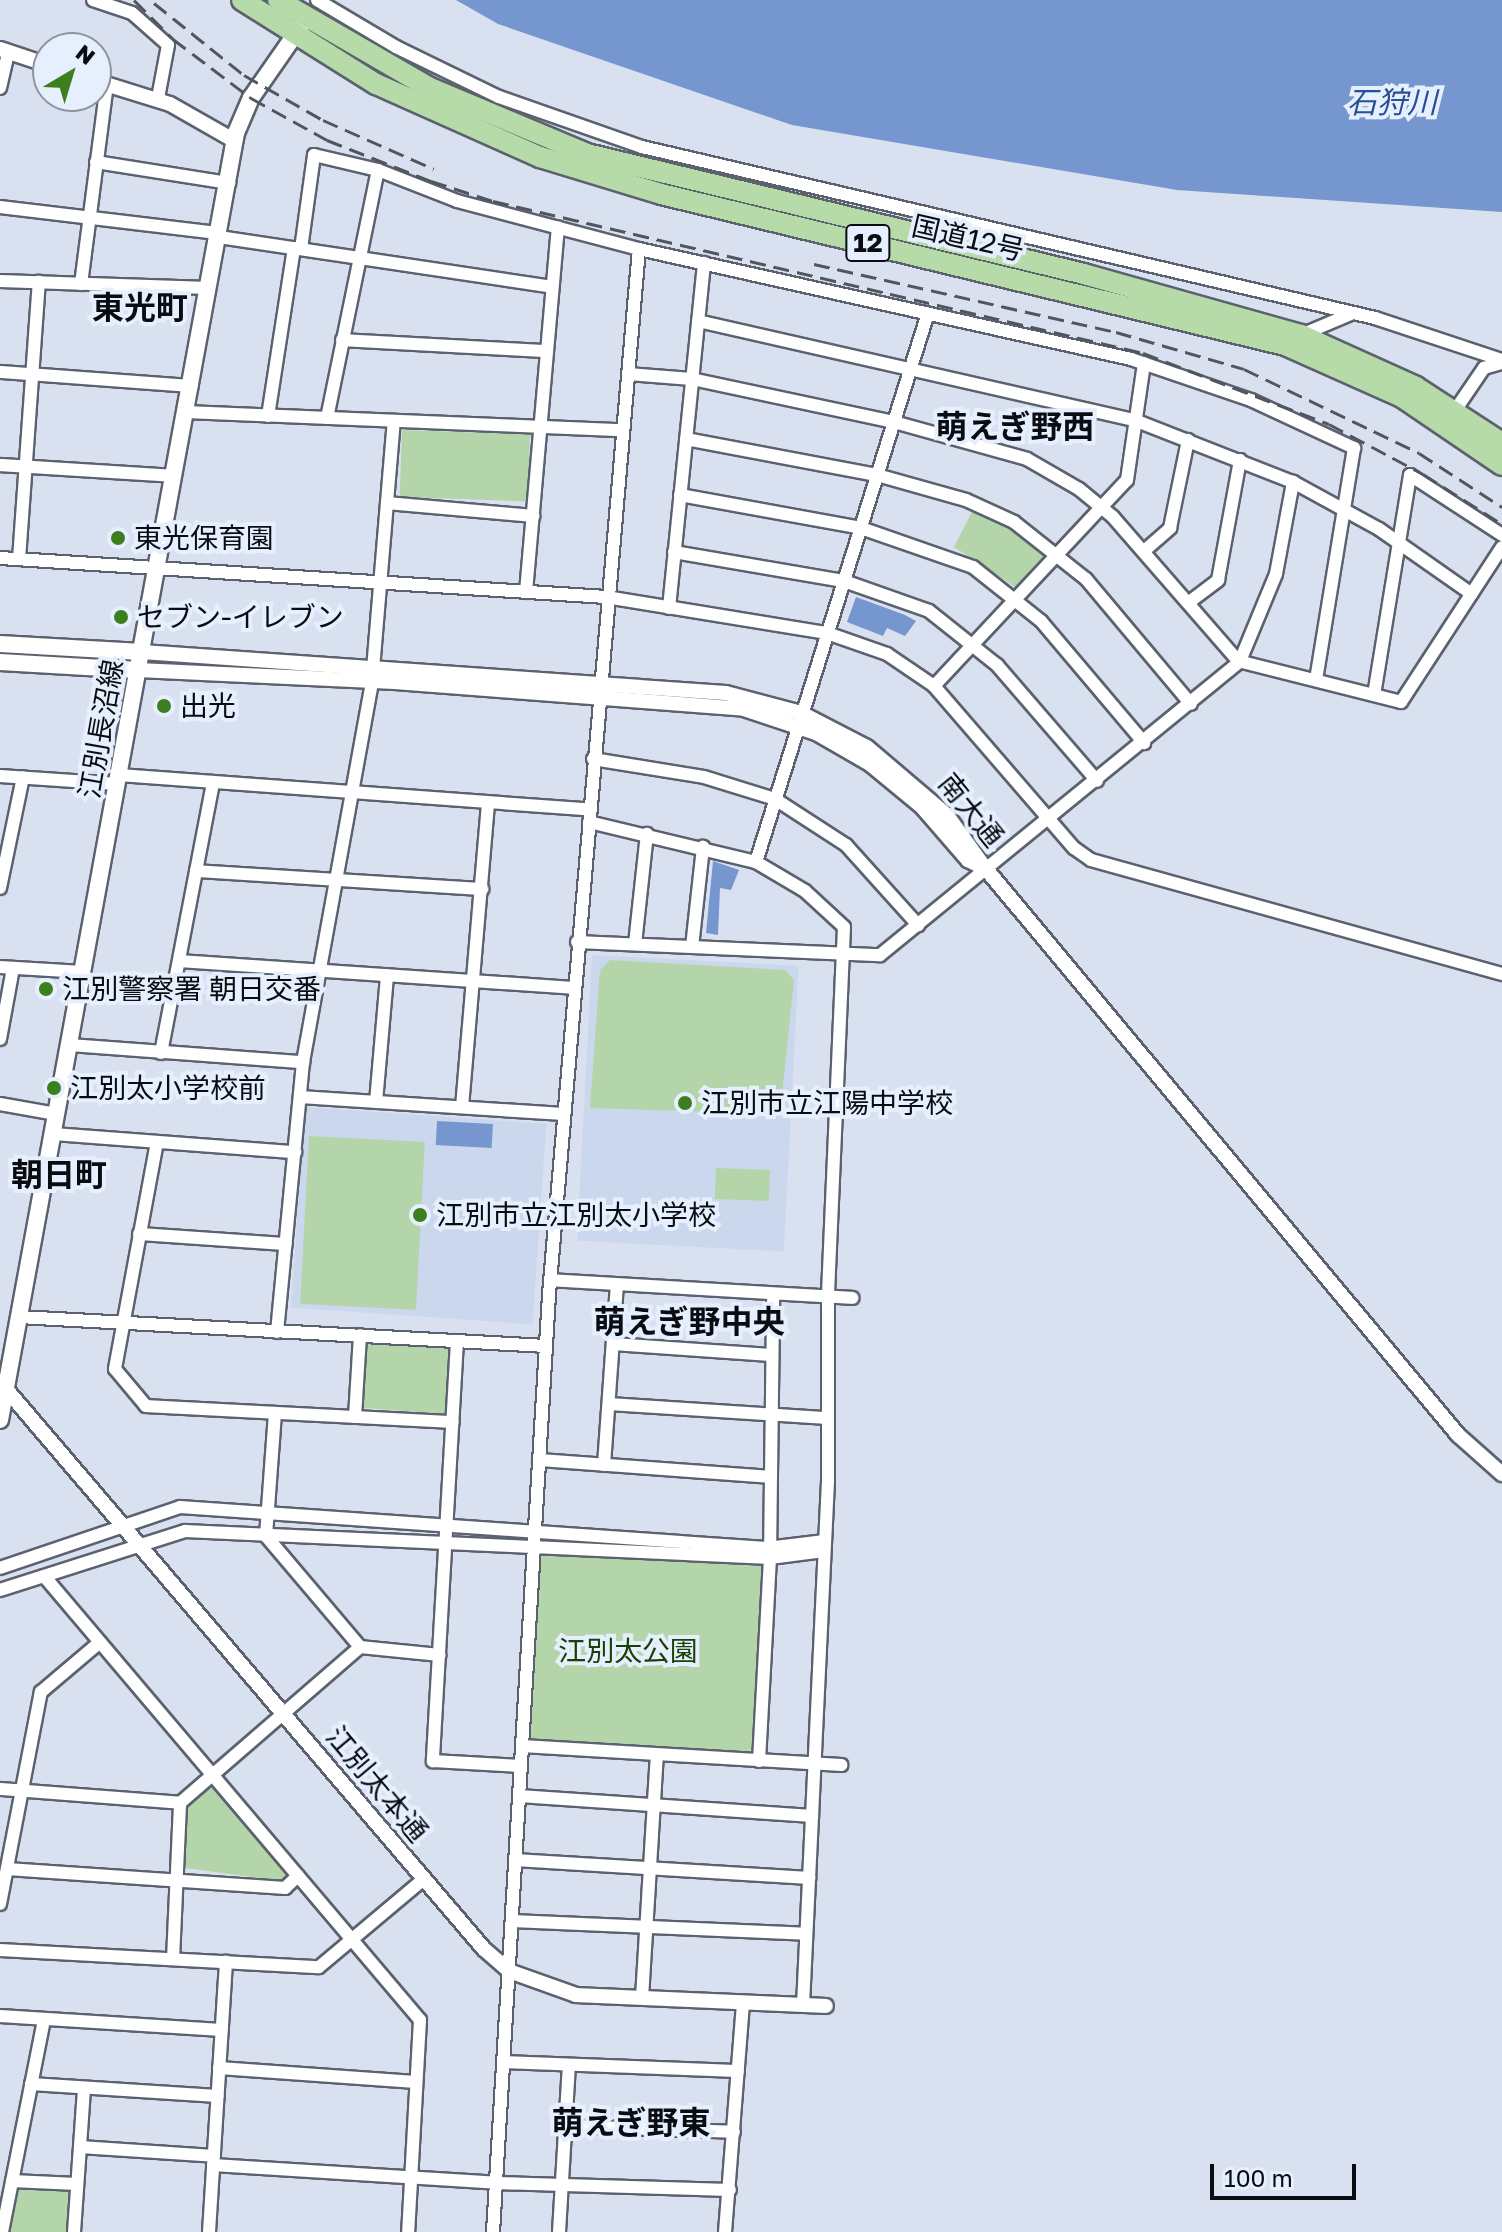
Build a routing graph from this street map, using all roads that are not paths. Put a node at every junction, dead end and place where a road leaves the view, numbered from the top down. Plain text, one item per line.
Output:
1 (93, 0) edge
2 (242, 0) edge
3 (278, 0) edge
4 (317, 0) edge
5 (300, 27) junction
6 (4, 50) edge
7 (32, 60) edge
8 (112, 85) edge
9 (0, 88) edge
10 (158, 98) junction
11 (100, 112) edge
12 (235, 141) junction
13 (96, 162) junction
14 (378, 170) junction
15 (229, 183) junction
16 (0, 207) edge
17 (89, 218) junction
18 (558, 227) junction
19 (219, 235) junction
20 (297, 249) junction
21 (639, 249) junction
22 (358, 258) junction
23 (704, 263) junction
24 (0, 281) edge
25 (39, 282) junction
26 (81, 284) junction
27 (552, 287) junction
28 (209, 288) junction
29 (928, 313) junction
30 (1353, 313) junction
31 (698, 321) junction
32 (1301, 335) junction
33 (342, 340) junction
34 (547, 351) junction
35 (1502, 362) edge
36 (1144, 363) junction
37 (910, 369) junction
38 (0, 372) edge
39 (33, 374) junction
40 (628, 374) junction
41 (692, 379) junction
42 (191, 386) junction
43 (1456, 409) junction
44 (186, 412) junction
45 (268, 416) junction
46 (327, 418) junction
47 (394, 421) junction
48 (1137, 421) junction
49 (894, 422) junction
50 (541, 427) junction
51 (622, 430) junction
52 (686, 439) junction
53 (1188, 440) junction
54 (1502, 443) edge
55 (1240, 460) junction
56 (0, 465) edge
57 (1502, 465) edge
58 (26, 467) junction
59 (877, 475) junction
60 (174, 476) junction
61 (1293, 482) junction
62 (680, 495) junction
63 (387, 503) junction
64 (1101, 507) junction
65 (1341, 508) junction
66 (533, 516) junction
67 (861, 528) junction
68 (1502, 535) edge
69 (1396, 540) junction
70 (1502, 547) edge
71 (1144, 551) junction
72 (674, 552) junction
73 (1058, 553) junction
74 (0, 558) edge
75 (19, 559) junction
76 (157, 568) junction
77 (844, 581) junction
78 (379, 583) junction
79 (526, 592) junction
80 (1472, 594) junction
81 (606, 597) junction
82 (1016, 598) junction
83 (1188, 603) junction
84 (669, 608) junction
85 (827, 633) junction
86 (974, 643) junction
87 (0, 644) edge
88 (142, 652) junction
89 (1240, 661) junction
90 (0, 662) edge
91 (138, 670) junction
92 (372, 674) junction
93 (1316, 680) junction
94 (934, 686) junction
95 (599, 689) junction
96 (1374, 695) junction
97 (1191, 704) junction
98 (799, 719) junction
99 (1144, 743) junction
100 (593, 759) junction
101 (0, 776) edge
102 (23, 777) junction
103 (118, 780) junction
104 (1097, 781) junction
105 (213, 782) junction
106 (353, 793) junction
107 (775, 799) junction
108 (488, 803) junction
109 (590, 816) junction
110 (1049, 819) junction
111 (647, 834) junction
112 (703, 847) junction
113 (756, 862) junction
114 (986, 869) junction
115 (196, 871) junction
116 (1, 880) edge
117 (337, 880) junction
118 (482, 889) junction
119 (918, 925) junction
120 (577, 942) junction
121 (635, 944) junction
122 (692, 947) junction
123 (844, 954) junction
124 (179, 961) junction
125 (7, 968) edge
126 (321, 971) junction
127 (83, 972) junction
128 (1502, 974) edge
129 (387, 975) junction
130 (472, 981) junction
131 (573, 988) junction
132 (0, 1039) edge
133 (69, 1045) junction
134 (161, 1053) junction
135 (303, 1062) junction
136 (300, 1097) junction
137 (376, 1102) junction
138 (0, 1104) edge
139 (462, 1107) junction
140 (56, 1114) junction
141 (563, 1114) junction
142 (53, 1134) junction
143 (157, 1142) junction
144 (295, 1152) junction
145 (139, 1234) junction
146 (286, 1244) junction
147 (550, 1280) junction
148 (617, 1285) junction
149 (773, 1294) junction
150 (828, 1298) junction
151 (852, 1298) dead end
152 (19, 1317) junction
153 (121, 1323) junction
154 (277, 1332) junction
155 (360, 1335) junction
156 (457, 1341) junction
157 (613, 1344) junction
158 (546, 1346) junction
159 (771, 1355) junction
160 (3, 1385) edge
161 (609, 1404) junction
162 (275, 1413) junction
163 (770, 1414) junction
164 (355, 1417) junction
165 (828, 1418) junction
166 (0, 1420) edge
167 (453, 1422) junction
168 (539, 1460) junction
169 (604, 1465) junction
170 (1502, 1474) edge
171 (769, 1477) junction
172 (268, 1513) junction
173 (447, 1524) junction
174 (125, 1527) junction
175 (535, 1530) junction
176 (266, 1536) junction
177 (446, 1545) junction
178 (140, 1546) junction
179 (825, 1546) junction
180 (534, 1550) junction
181 (769, 1553) junction
182 (0, 1568) edge
183 (44, 1576) junction
184 (0, 1590) edge
185 (100, 1642) junction
186 (360, 1647) junction
187 (440, 1655) junction
188 (284, 1714) junction
189 (522, 1746) junction
190 (657, 1755) junction
191 (759, 1761) junction
192 (814, 1763) junction
193 (841, 1765) dead end
194 (521, 1766) junction
195 (212, 1775) junction
196 (0, 1789) edge
197 (22, 1790) junction
198 (519, 1796) junction
199 (180, 1803) junction
200 (654, 1806) junction
201 (812, 1816) junction
202 (515, 1860) junction
203 (7, 1869) junction
204 (650, 1870) junction
205 (298, 1876) junction
206 (809, 1878) junction
207 (424, 1879) junction
208 (179, 1881) junction
209 (0, 1904) edge
210 (512, 1921) junction
211 (647, 1926) junction
212 (806, 1934) junction
213 (352, 1940) junction
214 (0, 1950) edge
215 (173, 1959) junction
216 (226, 1962) junction
217 (509, 1971) junction
218 (642, 1998) junction
219 (743, 2002) junction
220 (803, 2005) junction
221 (826, 2006) dead end
222 (0, 2016) edge
223 (44, 2019) junction
224 (222, 2030) junction
225 (503, 2062) junction
226 (569, 2065) junction
227 (219, 2068) junction
228 (738, 2071) junction
229 (416, 2082) junction
230 (31, 2084) junction
231 (84, 2088) junction
232 (218, 2096) junction
233 (565, 2126) junction
234 (734, 2132) junction
235 (80, 2147) junction
236 (214, 2160) junction
237 (411, 2179) junction
238 (12, 2181) junction
239 (496, 2183) junction
240 (77, 2184) junction
241 (562, 2185) junction
242 (730, 2190) junction
243 (2, 2232) edge
244 (74, 2232) edge
245 (209, 2232) edge
246 (408, 2232) edge
247 (493, 2232) edge
248 (559, 2232) edge
249 (725, 2232) edge

1 - 10 street
2 - 5 highway, 国道12号 / 12
3 - 5 highway, 国道12号 / 12
4 - 30 street
5 - 12 main road, 江別長沼線
5 - 32 highway, 国道12号 / 12
5 - 57 highway, 国道12号 / 12
6 - 7 street
6 - 9 street
8 - 10 street
10 - 12 street
11 - 13 street
12 - 15 main road, 江別長沼線
13 - 15 street
13 - 17 street
14 - 18 street
14 - 20 street
14 - 22 street
15 - 19 main road, 江別長沼線
16 - 17 street
17 - 19 street
17 - 26 street
18 - 21 street
18 - 27 street
19 - 20 street
19 - 28 main road, 江別長沼線
20 - 22 street
20 - 45 street
21 - 23 street
21 - 40 street
22 - 27 street
22 - 33 street
23 - 29 street
23 - 31 street
24 - 25 street
25 - 26 street
25 - 39 street
26 - 28 street
27 - 34 street
28 - 42 main road, 江別長沼線
29 - 36 street
29 - 37 street
30 - 32 street
30 - 35 street
31 - 37 street
31 - 41 street
32 - 43 highway, 国道12号 / 12
33 - 34 street
33 - 46 street
34 - 50 street
35 - 43 street
36 - 48 street
36 - 65 street
37 - 48 street
37 - 49 street
38 - 39 street
39 - 42 street
39 - 58 street
40 - 41 street
40 - 51 street
41 - 49 street
41 - 52 street
42 - 44 main road, 江別長沼線
43 - 54 highway, 国道12号 / 12
44 - 45 street
44 - 60 main road, 江別長沼線
45 - 46 street
46 - 47 street
47 - 50 street
47 - 63 street
48 - 53 street
48 - 64 street
49 - 59 street
49 - 64 street
50 - 51 street
50 - 66 street
51 - 81 street
52 - 59 street
52 - 62 street
53 - 55 street
53 - 71 street
55 - 61 street
55 - 83 street
56 - 58 street
58 - 60 street
58 - 75 street
59 - 67 street
59 - 73 street
60 - 76 main road, 江別長沼線
61 - 65 street
61 - 89 street
62 - 67 street
62 - 72 street
63 - 66 street
63 - 78 street
64 - 71 street
64 - 73 street
65 - 69 street
65 - 93 street
66 - 79 street
67 - 77 street
67 - 82 street
68 - 69 street
69 - 80 street
69 - 96 street
70 - 80 street
71 - 83 street
72 - 77 street
72 - 84 street
73 - 82 street
73 - 97 street
74 - 75 street
75 - 76 street
76 - 78 street
76 - 88 main road, 江別長沼線
77 - 85 street
77 - 86 street
78 - 79 street
78 - 92 street
79 - 81 street
80 - 96 street
81 - 84 street
81 - 95 street
82 - 86 street
82 - 99 street
83 - 89 street
84 - 85 street
85 - 94 street
85 - 98 street
86 - 94 street
86 - 104 street
87 - 88 main road, 南大通
88 - 91 main road, 江別長沼線
88 - 92 street, 南大通
89 - 93 street
89 - 97 street
90 - 91 main road, 南大通
91 - 92 street, 南大通
91 - 103 main road, 江別長沼線
92 - 95 street, 南大通
92 - 106 street
93 - 96 street
94 - 110 street
95 - 98 street, 南大通
95 - 100 street
97 - 99 street
98 - 107 street
98 - 114 street, 南大通
99 - 104 street
100 - 107 street
100 - 109 street
101 - 102 street
102 - 103 street
102 - 116 street
103 - 105 street
103 - 127 main road, 江別長沼線
104 - 110 street
105 - 106 street
105 - 115 street
106 - 108 street
106 - 117 street
107 - 113 street
107 - 119 street
108 - 109 street
108 - 118 street
109 - 111 street
109 - 120 street
110 - 114 street
110 - 128 street
111 - 112 street
111 - 121 street
112 - 113 street
112 - 122 street
113 - 123 street
114 - 119 street
114 - 170 street, 南大通
115 - 117 street
115 - 124 street
117 - 118 street
117 - 126 street
118 - 130 street
119 - 123 street
120 - 121 street
120 - 131 street
121 - 122 street
122 - 123 street
123 - 150 street
124 - 126 street
124 - 134 street
125 - 127 street
125 - 132 street
126 - 129 street
126 - 135 street
127 - 133 main road, 江別長沼線
129 - 130 street
129 - 137 street
130 - 131 street
130 - 139 street
131 - 141 street
133 - 134 street
133 - 140 main road, 江別長沼線
134 - 135 street
135 - 136 street
136 - 137 street
136 - 144 street
137 - 139 street
138 - 140 street
139 - 141 street
140 - 142 main road, 江別長沼線
141 - 147 street
142 - 143 street
142 - 152 main road, 江別長沼線
143 - 144 street
143 - 145 street
144 - 146 street
145 - 146 street
145 - 153 street
146 - 154 street
147 - 148 street
147 - 158 street
148 - 149 street
148 - 157 street
149 - 150 street
149 - 159 street
150 - 151 street
150 - 165 street
152 - 153 street
152 - 160 main road, 江別長沼線
153 - 154 street
153 - 162 street
154 - 155 street
155 - 156 street
155 - 164 street
156 - 158 street
156 - 167 street
157 - 159 street
157 - 161 street
158 - 168 street
159 - 163 street
160 - 166 main road, 江別長沼線
160 - 174 street, 江別太本通
161 - 163 street
161 - 169 street
162 - 164 street
162 - 172 street
163 - 165 street
163 - 171 street
164 - 167 street
165 - 179 street
167 - 173 street
168 - 169 street
168 - 175 street
169 - 171 street
171 - 181 street
172 - 173 street
172 - 174 street
172 - 176 street
173 - 175 street
173 - 177 street
174 - 178 street, 江別太本通
174 - 182 street
175 - 180 street
175 - 181 street
176 - 177 street
176 - 178 street
176 - 186 street
177 - 180 street
177 - 187 street
178 - 183 street
178 - 188 street, 江別太本通
179 - 181 street
179 - 192 street
180 - 181 street
180 - 189 street
181 - 191 street
183 - 184 street
183 - 185 street
185 - 195 street
185 - 197 street
186 - 187 street
186 - 188 street
187 - 194 street
188 - 195 street
188 - 207 street, 江別太本通
189 - 190 street
189 - 194 street
190 - 191 street
190 - 200 street
191 - 192 street
192 - 193 street
192 - 201 street
194 - 198 street
195 - 199 street
195 - 205 street
196 - 197 street
197 - 199 street
197 - 203 street
198 - 200 street
198 - 202 street
199 - 208 street
200 - 201 street
200 - 204 street
201 - 206 street
202 - 204 street
202 - 210 street
203 - 208 street
203 - 209 street
204 - 206 street
204 - 211 street
205 - 208 street
205 - 213 street
206 - 212 street
207 - 213 street
207 - 217 street, 江別太本通
208 - 215 street
210 - 211 street
210 - 217 street
211 - 212 street
211 - 218 street
212 - 220 street
213 - 216 street
213 - 229 street
214 - 215 street
215 - 216 street
216 - 224 street
217 - 218 street, 江別太本通
217 - 225 street
218 - 219 street, 江別太本通
219 - 220 street, 江別太本通
219 - 228 street
220 - 221 street, 江別太本通
222 - 223 street
223 - 224 street
223 - 230 street
224 - 227 street
225 - 226 street
225 - 239 street
226 - 228 street
226 - 233 street
227 - 229 street
227 - 232 street
228 - 234 street
229 - 237 street
230 - 231 street
230 - 238 street
231 - 232 street
231 - 235 street
232 - 236 street
233 - 234 street
233 - 241 street
234 - 242 street
235 - 236 street
235 - 240 street
236 - 237 street
236 - 245 street
237 - 239 street
237 - 246 street
238 - 240 street
238 - 243 street
239 - 241 street
239 - 247 street
240 - 244 street
241 - 242 street
241 - 248 street
242 - 249 street

